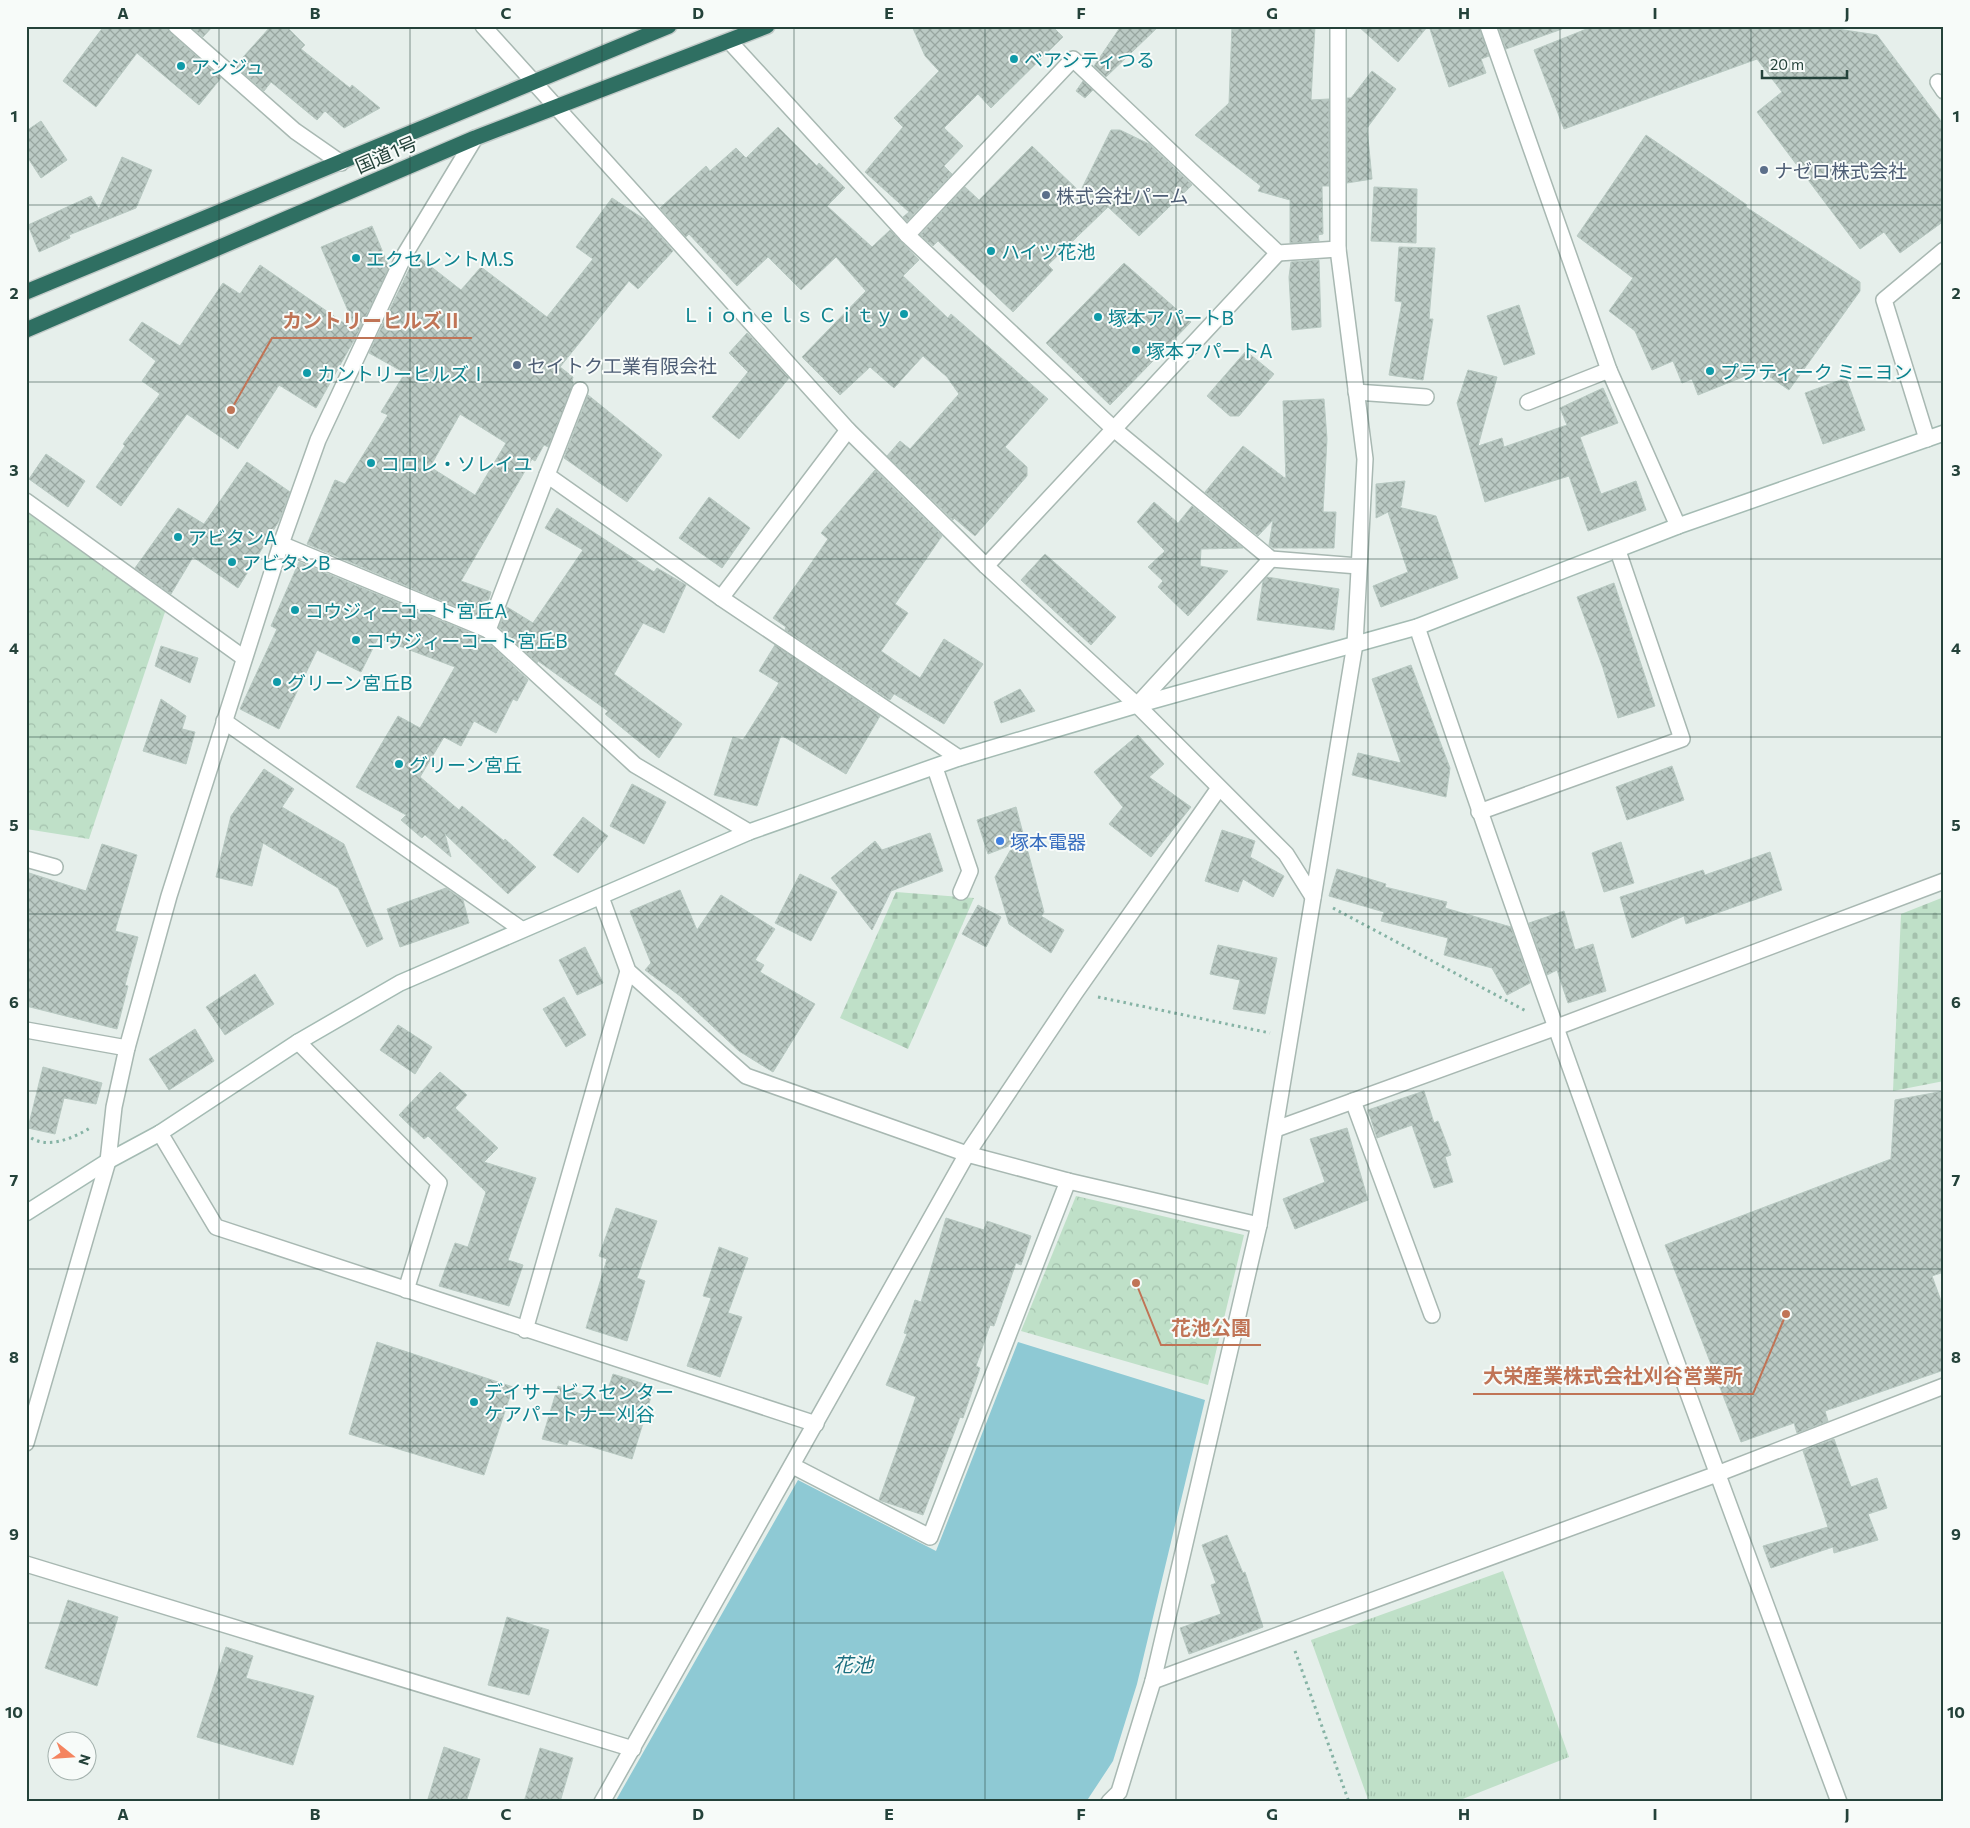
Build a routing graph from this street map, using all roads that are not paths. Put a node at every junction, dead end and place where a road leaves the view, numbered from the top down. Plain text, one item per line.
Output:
1 (176, 26) edge
2 (483, 26) edge
3 (669, 26) edge
4 (767, 26) edge
5 (1338, 26) edge
6 (1488, 26) edge
7 (730, 42) junction
8 (534, 81) junction
9 (555, 106) junction
10 (474, 138) junction
11 (341, 163) junction
12 (907, 235) junction
13 (1338, 249) junction
14 (1944, 250) edge
15 (1278, 253) junction
16 (26, 292) edge
17 (26, 330) edge
18 (1609, 370) junction
19 (580, 390) dead end
20 (1356, 392) junction
21 (1426, 397) dead end
22 (1528, 402) dead end
23 (848, 430) junction
24 (1115, 430) junction
25 (1944, 433) edge
26 (1926, 439) junction
27 (547, 475) junction
28 (26, 501) edge
29 (1678, 526) junction
30 (281, 544) junction
31 (1618, 551) junction
32 (1271, 559) junction
33 (986, 566) junction
34 (1358, 566) junction
35 (721, 598) junction
36 (1417, 627) junction
37 (488, 630) junction
38 (1355, 644) junction
39 (244, 658) junction
40 (1137, 705) junction
41 (224, 721) junction
42 (958, 758) junction
43 (935, 768) junction
44 (1219, 788) junction
45 (1479, 812) junction
46 (749, 832) junction
47 (26, 859) edge
48 (55, 867) dead end
49 (1944, 881) edge
50 (961, 892) dead end
51 (601, 897) junction
52 (1313, 897) junction
53 (521, 929) junction
54 (628, 971) junction
55 (1557, 1027) junction
56 (26, 1030) edge
57 (298, 1042) junction
58 (127, 1048) junction
59 (1353, 1101) junction
60 (1276, 1130) junction
61 (160, 1133) junction
62 (967, 1154) junction
63 (108, 1162) junction
64 (1068, 1181) junction
65 (26, 1213) edge
66 (1259, 1225) junction
67 (406, 1290) junction
68 (1432, 1315) dead end
69 (525, 1330) junction
70 (1944, 1386) edge
71 (816, 1424) junction
72 (26, 1443) edge
73 (793, 1466) junction
74 (1717, 1474) junction
75 (26, 1564) edge
76 (1153, 1681) junction
77 (633, 1749) junction
78 (1117, 1798) edge
79 (602, 1802) edge
80 (1838, 1802) edge

1 - 11 street
2 - 8 street
3 - 8 highway, 国道1号
4 - 7 highway, 国道1号
5 - 13 street
6 - 18 street
7 - 9 highway, 国道1号
7 - 12 street
8 - 9 street
8 - 11 highway, 国道1号
9 - 10 highway, 国道1号
9 - 23 street
10 - 17 highway, 国道1号
10 - 30 street
11 - 16 highway, 国道1号
12 - 15 street
12 - 24 street
13 - 15 street
13 - 20 street
14 - 26 street
15 - 24 street
18 - 22 street
18 - 29 street
19 - 27 street
20 - 21 street
20 - 34 street
23 - 33 street
23 - 35 street
24 - 32 street
24 - 33 street
25 - 26 street
26 - 29 street
27 - 35 street
27 - 37 street
28 - 39 street
29 - 31 street
30 - 37 street
30 - 39 street
31 - 36 street
31 - 45 street
32 - 34 street
32 - 40 street
33 - 40 street
34 - 38 street
35 - 42 street
36 - 38 street
36 - 45 street
37 - 46 street
38 - 40 street
38 - 52 street
39 - 41 street
40 - 42 street
40 - 44 street
41 - 53 street
41 - 58 street
42 - 43 street
43 - 46 street
43 - 50 street
44 - 52 street
44 - 62 street
45 - 55 street
46 - 51 street
47 - 48 street
49 - 55 street
51 - 53 street
51 - 54 street
52 - 60 street
53 - 57 street
54 - 62 street
54 - 69 street
55 - 59 street
55 - 74 street
56 - 58 street
57 - 61 street
57 - 67 street
58 - 63 street
59 - 60 street
59 - 68 street
60 - 66 street
61 - 63 street
61 - 67 street
62 - 64 street
62 - 71 street
63 - 65 street
63 - 72 street
64 - 66 street
64 - 73 street
66 - 76 street
67 - 69 street
69 - 71 street
70 - 74 street
71 - 73 street
73 - 77 street
74 - 76 street
74 - 80 street
75 - 77 street
76 - 78 street
77 - 79 street

